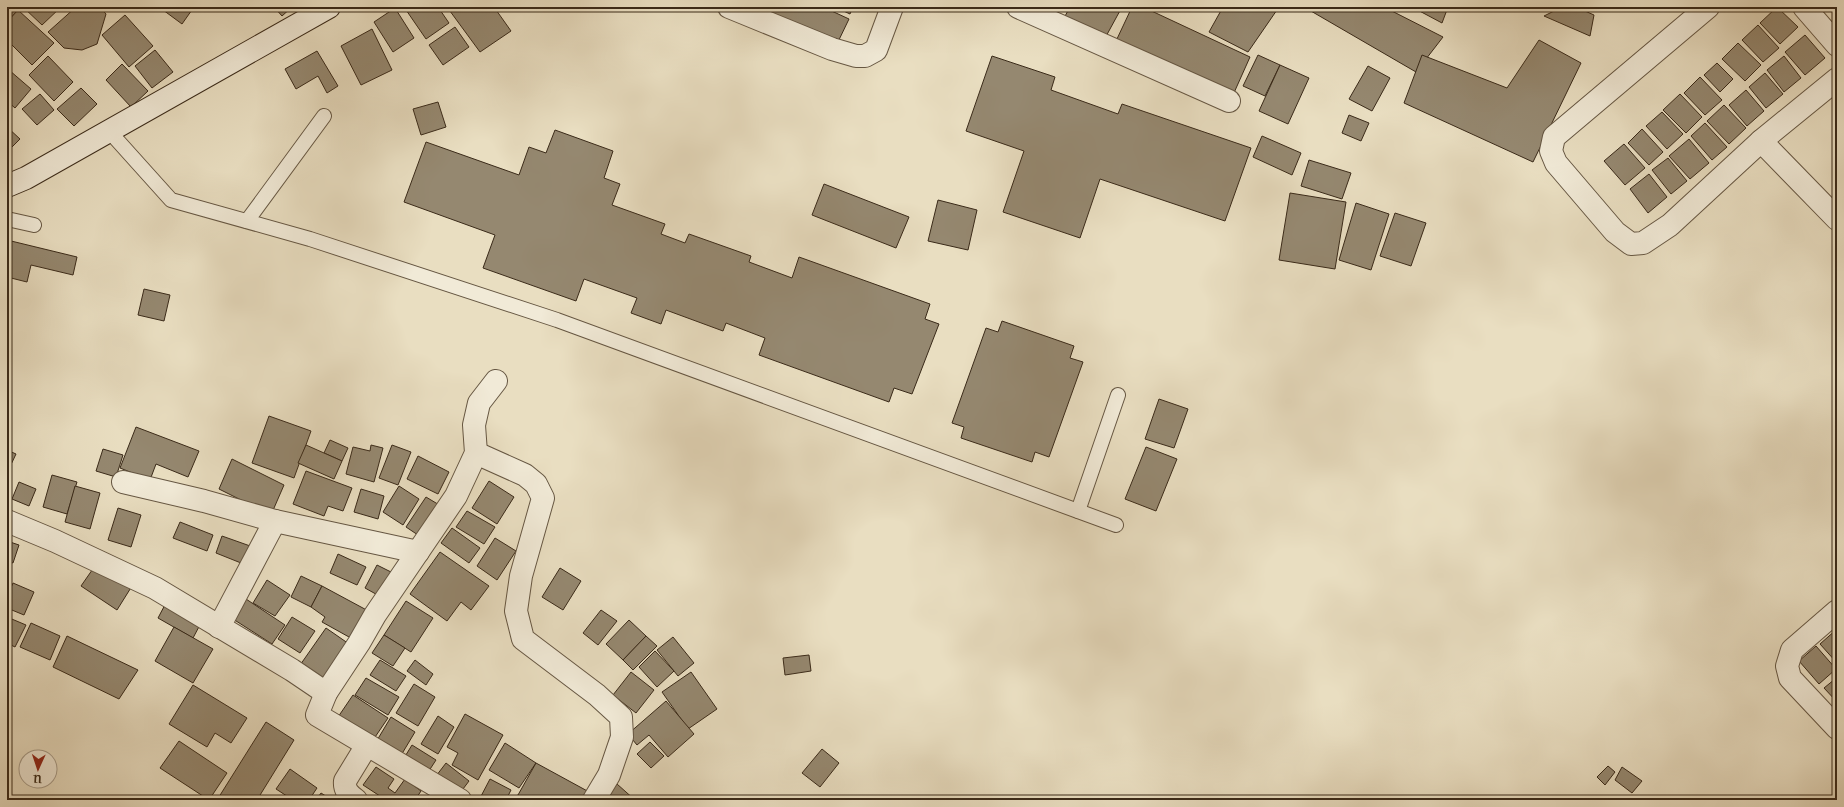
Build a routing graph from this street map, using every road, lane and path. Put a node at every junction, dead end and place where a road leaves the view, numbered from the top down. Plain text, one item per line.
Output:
1 (329, 7) edge
2 (729, 7) edge
3 (892, 7) edge
4 (1018, 7) edge
5 (1708, 7) edge
6 (1804, 7) edge
7 (1837, 45) edge
8 (1837, 79) edge
9 (1229, 101) dead end
10 (324, 116) dead end
11 (108, 131) junction
12 (1761, 141) junction
13 (7, 186) edge
14 (7, 219) edge
15 (1837, 219) edge
16 (247, 222) junction
17 (34, 225) dead end
18 (496, 381) dead end
19 (1118, 395) dead end
20 (476, 453) junction
21 (123, 482) dead end
22 (1078, 511) junction
23 (7, 521) edge
24 (275, 521) junction
25 (1116, 525) dead end
26 (418, 552) junction
27 (1837, 611) edge
28 (219, 627) junction
29 (326, 693) junction
30 (1837, 728) edge
31 (367, 746) junction
32 (356, 800) edge
33 (460, 800) edge
34 (594, 800) edge

1 - 11 street
2 - 3 street
4 - 9 street
5 - 12 street
6 - 7 street
8 - 12 street
10 - 16 lane
11 - 13 street
11 - 16 lane
12 - 15 street
14 - 17 lane
16 - 22 lane
18 - 20 street
19 - 22 lane
20 - 26 street
20 - 34 street
21 - 24 street
22 - 25 lane
23 - 28 street
24 - 26 street
24 - 28 street
26 - 29 street
27 - 30 street
28 - 29 street
29 - 31 street
31 - 32 street
31 - 33 street

